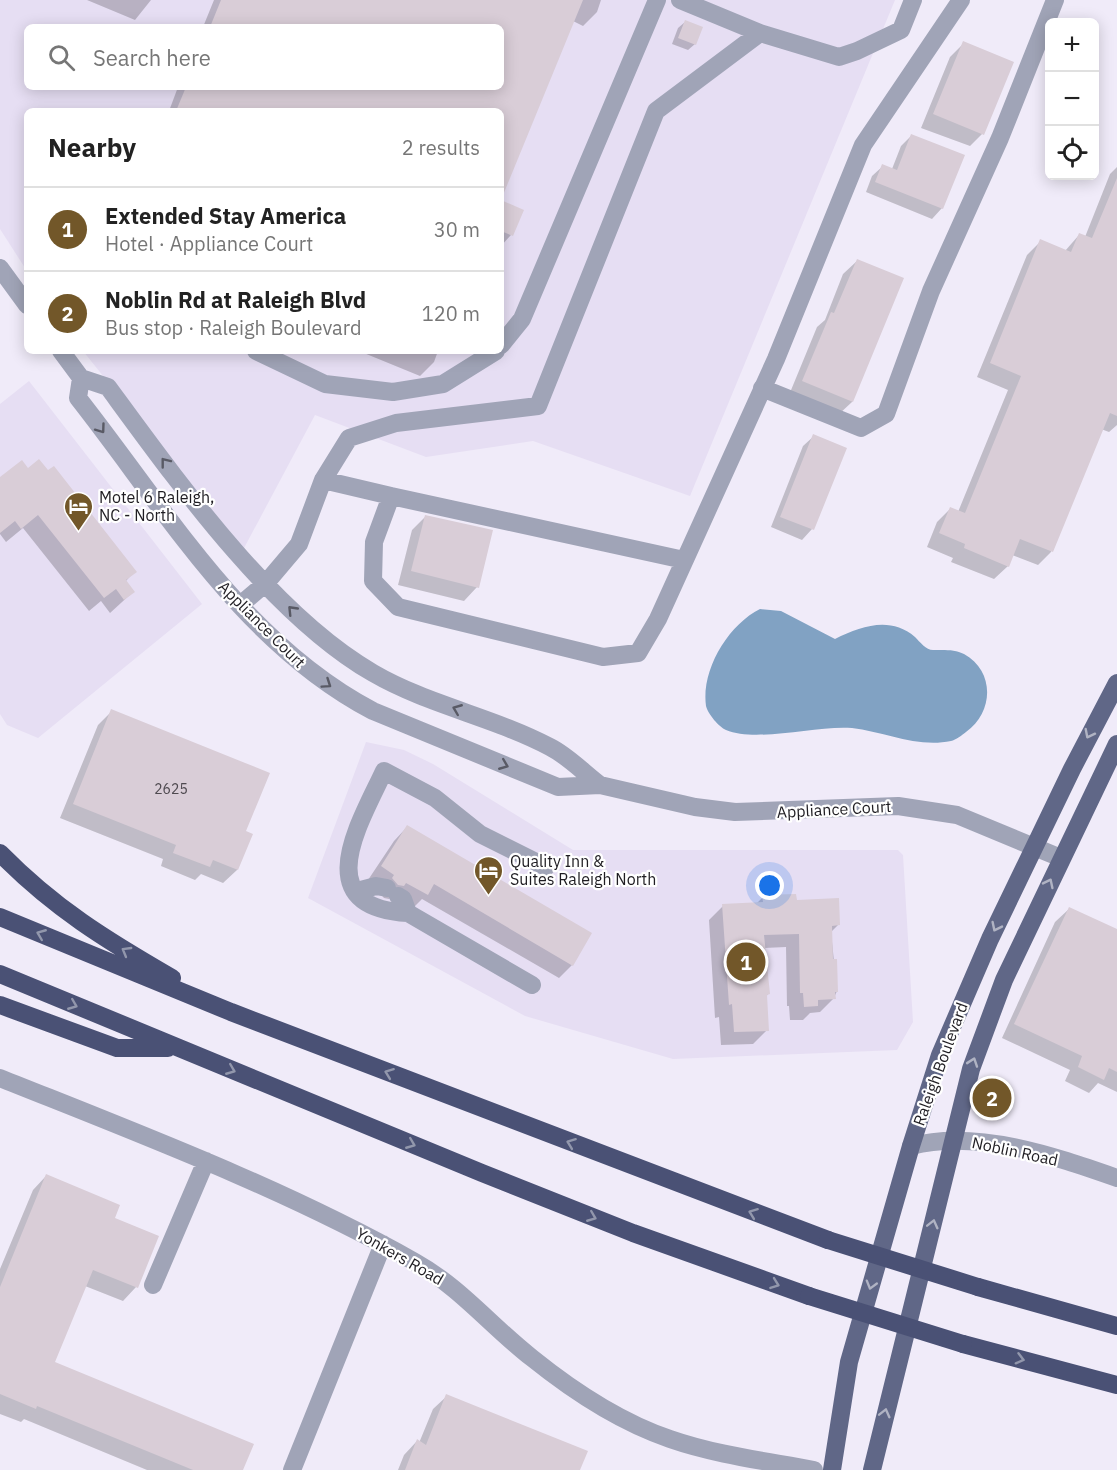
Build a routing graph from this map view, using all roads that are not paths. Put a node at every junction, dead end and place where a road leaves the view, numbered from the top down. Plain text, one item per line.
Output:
1 (657, 0) edge
2 (680, 0) edge
3 (913, 0) edge
4 (961, 0) edge
5 (1055, 0) edge
6 (760, 33) junction
7 (0, 268) edge
8 (24, 301) edge
9 (504, 341) edge
10 (63, 354) edge
11 (262, 354) edge
12 (491, 354) edge
13 (81, 378) junction
14 (762, 388) junction
15 (323, 480) junction
16 (391, 496) junction
17 (684, 560) junction
18 (266, 584) junction
19 (240, 605) junction
20 (1117, 682) edge
21 (1117, 744) edge
22 (600, 785) junction
23 (1035, 846) junction
24 (0, 853) edge
25 (1060, 858) junction
26 (546, 867) dead end
27 (357, 891) junction
28 (408, 913) junction
29 (0, 917) edge
30 (0, 974) edge
31 (532, 985) dead end
32 (0, 1005) edge
33 (231, 1012) junction
34 (177, 1047) junction
35 (0, 1078) edge
36 (953, 1139) junction
37 (911, 1146) junction
38 (206, 1161) junction
39 (1117, 1178) edge
40 (383, 1244) junction
41 (153, 1285) dead end
42 (1117, 1326) edge
43 (1117, 1384) edge
44 (292, 1470) edge
45 (814, 1470) edge
46 (832, 1470) edge
47 (872, 1470) edge

1 - 9 street
2 - 6 street
3 - 6 street
4 - 14 street
5 - 14 street
6 - 15 street
7 - 8 street
10 - 13 street
11 - 12 street
18 -> 13 street, Appliance Court
13 -> 19 street, Appliance Court
14 - 17 street
15 - 16 street
15 - 18 street
16 - 17 street
16 - 17 street
18 - 19 street
22 -> 18 street, Appliance Court
19 -> 22 street, Appliance Court
20 -> 23 main road, Raleigh Boulevard
21 - 25 main road, Raleigh Boulevard
22 - 23 street, Appliance Court
23 - 25 street, Appliance Court
23 -> 37 main road, Raleigh Boulevard
33 -> 24 highway
36 -> 25 main road, Raleigh Boulevard
26 - 27 street
27 - 28 street
27 - 28 street
28 - 31 street
33 -> 29 highway
30 -> 34 highway
32 - 34 highway
42 -> 33 highway, bridge
34 -> 43 highway, bridge
35 - 38 street, Yonkers Road
36 - 37 street, Noblin Road
36 - 39 street, Noblin Road
47 -> 36 main road, Raleigh Boulevard
37 -> 46 main road, Raleigh Boulevard
38 - 40 street, Yonkers Road
38 - 41 street
40 - 44 street
40 - 45 street, Yonkers Road

